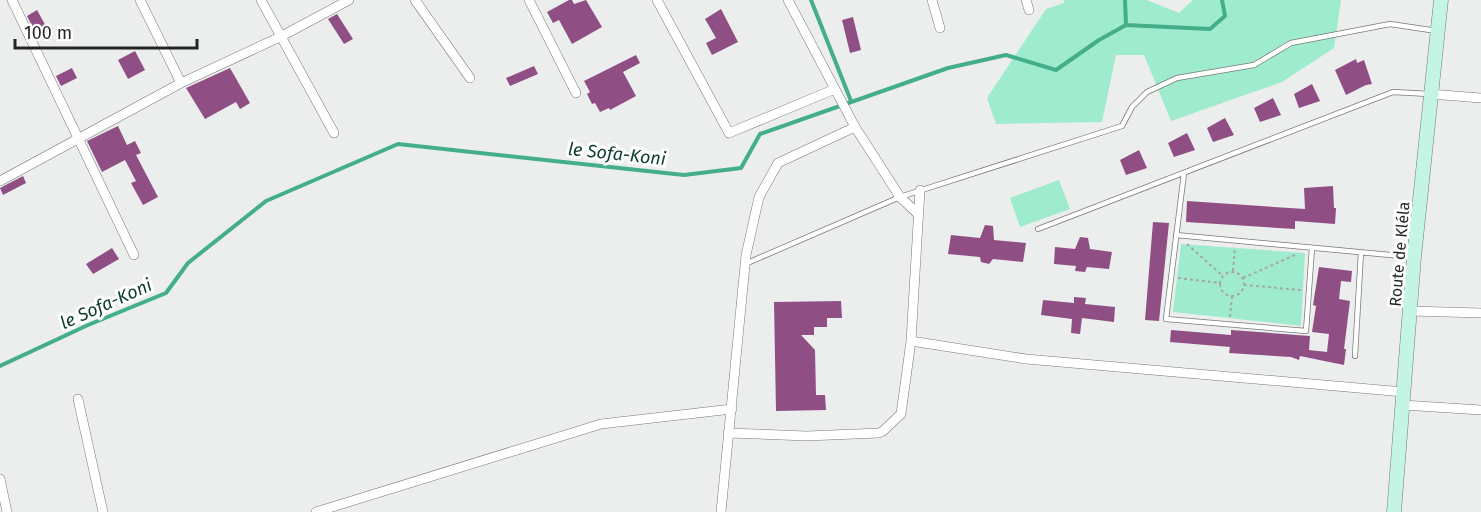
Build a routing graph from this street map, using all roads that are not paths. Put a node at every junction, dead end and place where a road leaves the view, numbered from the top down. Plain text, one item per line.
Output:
1 (12, 0) edge
2 (140, 0) edge
3 (261, 0) edge
4 (349, 0) edge
5 (415, 0) edge
6 (529, 0) edge
7 (657, 0) edge
8 (788, 0) edge
9 (932, 0) edge
10 (1026, 0) edge
11 (1441, 0) edge
12 (1029, 10) dead end
13 (940, 28) dead end
14 (1437, 31) junction
15 (280, 37) junction
16 (470, 78) dead end
17 (182, 83) junction
18 (836, 89) junction
19 (576, 93) dead end
20 (1430, 94) junction
21 (1481, 98) edge
22 (855, 127) junction
23 (334, 133) dead end
24 (79, 139) junction
25 (1184, 173) junction
26 (0, 181) edge
27 (920, 190) junction
28 (900, 197) junction
29 (918, 214) junction
30 (1038, 229) dead end
31 (1176, 235) junction
32 (1312, 248) junction
33 (1361, 252) junction
34 (134, 255) dead end
35 (1414, 257) junction
36 (745, 264) junction
37 (1411, 311) junction
38 (1481, 314) edge
39 (911, 341) junction
40 (1354, 357) dead end
41 (78, 399) dead end
42 (1403, 399) junction
43 (732, 409) junction
44 (1481, 410) edge
45 (728, 434) junction
46 (0, 479) edge
47 (7, 512) edge
48 (103, 512) edge
49 (316, 512) edge
50 (721, 512) edge
51 (1394, 512) edge

1 - 24 street
2 - 17 street
3 - 15 street
4 - 15 street
5 - 16 street
6 - 19 street
7 - 18 street
8 - 18 street
9 - 13 street
10 - 12 street
11 - 14 main road, Route de Kléla
14 - 20 main road, Route de Kléla
14 - 27 lane
15 - 17 street
15 - 23 street
17 - 24 street
18 - 22 street
20 - 21 street
20 - 25 lane
20 - 35 main road, Route de Kléla
22 - 28 street
22 - 36 street
24 - 26 street
24 - 34 street
25 - 30 lane
25 - 31 lane
27 - 28 lane
27 - 29 street
28 - 29 street
28 - 36 lane
29 - 39 street
31 - 32 lane
31 - 32 lane
32 - 33 lane
33 - 35 lane
33 - 40 lane
35 - 37 main road, Route de Kléla
36 - 43 street
37 - 38 street
37 - 42 main road, Route de Kléla
39 - 42 street
39 - 45 street
41 - 48 street
42 - 44 street
42 - 51 main road, Route de Kléla
43 - 45 street
43 - 49 street
45 - 50 street
46 - 47 street

